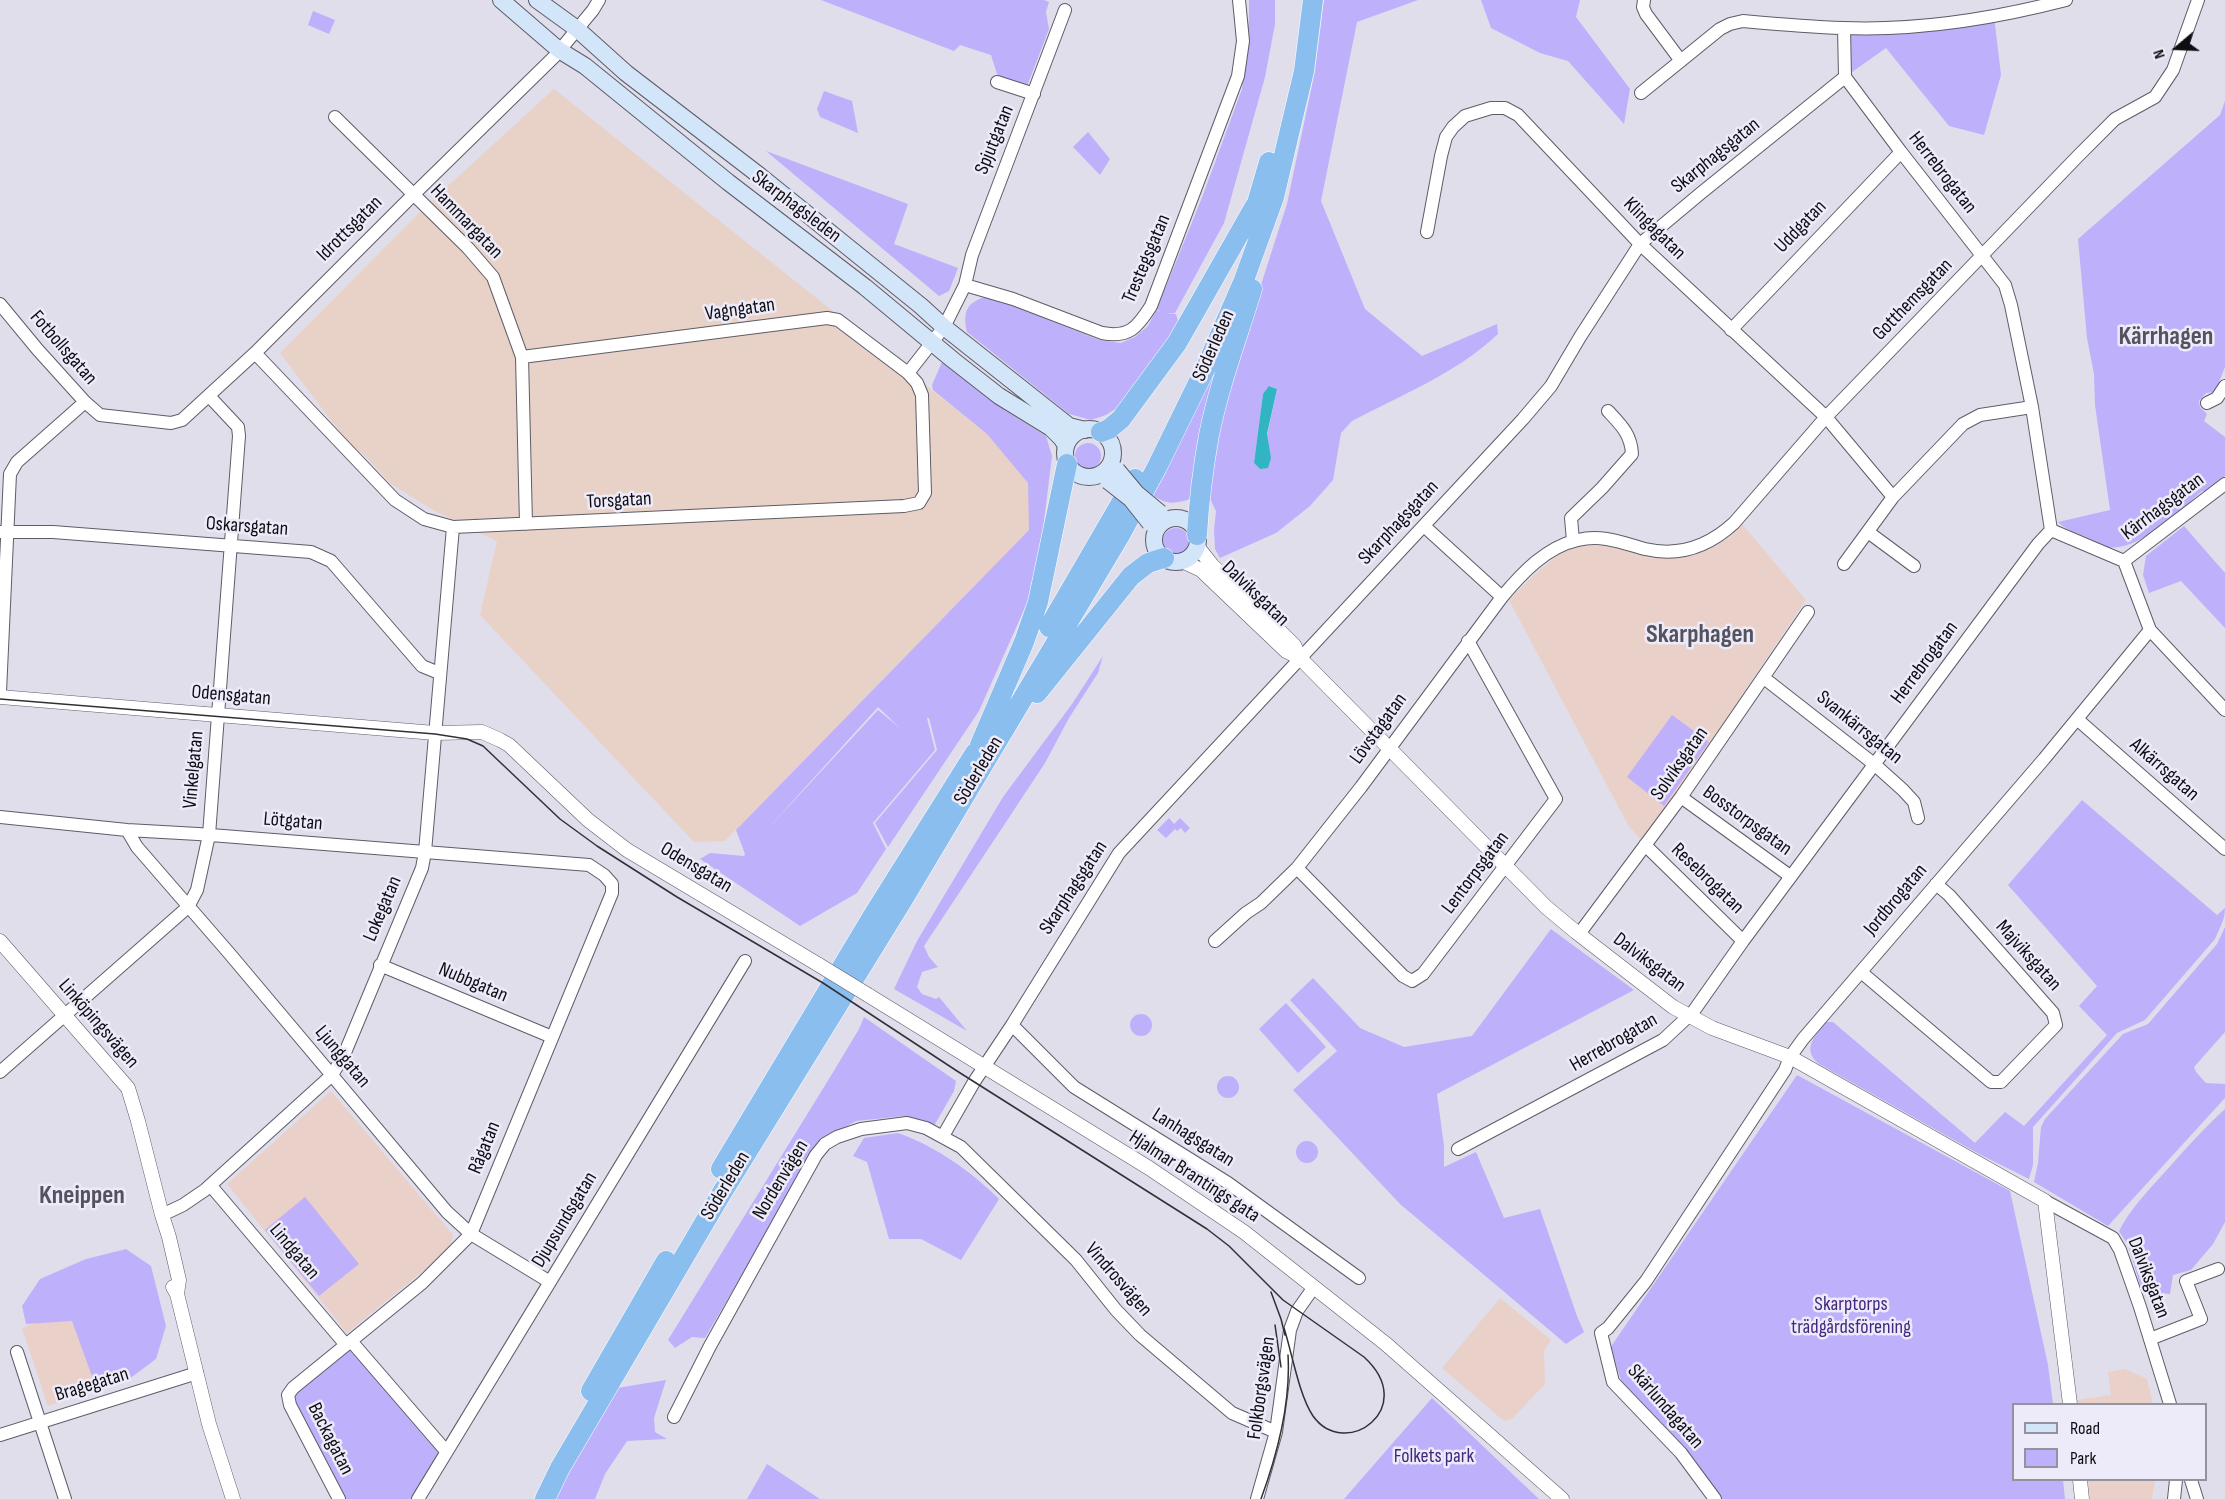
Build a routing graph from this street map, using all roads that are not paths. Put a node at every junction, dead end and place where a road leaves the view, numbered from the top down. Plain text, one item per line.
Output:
1 (501, 0) edge
2 (537, 0) edge
3 (599, 0) edge
4 (1239, 0) edge
5 (1300, 0) edge
6 (1313, 0) edge
7 (1644, 0) edge
8 (2066, 0) edge
9 (2198, 0) edge
10 (1065, 10) dead end
11 (1844, 28) junction
12 (577, 29) junction
13 (559, 50) junction
14 (1681, 61) junction
15 (1845, 77) junction
16 (998, 81) dead end
17 (1641, 93) dead end
18 (1034, 94) junction
19 (1502, 94) dead end
20 (1500, 108) junction
21 (335, 117) dead end
22 (1901, 152) junction
23 (412, 195) junction
24 (1266, 199) junction
25 (1427, 232) dead end
26 (1640, 244) junction
27 (1982, 257) junction
28 (965, 285) junction
29 (0, 304) edge
30 (944, 327) junction
31 (1731, 330) junction
32 (933, 344) junction
33 (255, 353) junction
34 (522, 357) junction
35 (908, 373) junction
36 (2225, 386) edge
37 (209, 396) junction
38 (85, 402) junction
39 (2207, 403) dead end
40 (2032, 407) junction
41 (1608, 411) dead end
42 (99, 415) joint
43 (1826, 417) junction
44 (1093, 431) junction
45 (1066, 455) junction
46 (1107, 471) junction
47 (2225, 484) edge
48 (1893, 497) junction
49 (1159, 523) junction
50 (526, 524) junction
51 (1424, 526) junction
52 (453, 527) junction
53 (2051, 530) junction
54 (4, 531) edge
55 (1868, 532) junction
56 (1605, 538) joint
57 (1197, 540) junction
58 (1573, 541) junction
59 (231, 546) junction
60 (1173, 559) junction
61 (2124, 561) junction
62 (1844, 564) dead end
63 (1914, 566) dead end
64 (1502, 597) junction
65 (1808, 612) dead end
66 (2150, 630) junction
67 (1468, 640) junction
68 (1300, 658) junction
69 (439, 673) junction
70 (1764, 678) junction
71 (0, 692) edge
72 (0, 697) edge
73 (2225, 710) edge
74 (219, 715) junction
75 (2077, 719) junction
76 (435, 733) junction
77 (988, 744) junction
78 (1390, 747) junction
79 (1874, 764) junction
80 (1681, 797) junction
81 (0, 817) edge
82 (1918, 818) dead end
83 (128, 830) junction
84 (209, 835) junction
85 (1645, 845) junction
86 (2225, 849) edge
87 (425, 852) junction
88 (583, 864) joint
89 (1506, 866) junction
90 (1297, 868) junction
91 (1790, 876) junction
92 (1936, 884) junction
93 (188, 907) junction
94 (1579, 934) junction
95 (770, 935) joint
96 (0, 941) edge
97 (1215, 941) dead end
98 (1743, 941) junction
99 (745, 961) dead end
100 (380, 965) junction
101 (1861, 972) junction
102 (65, 1016) junction
103 (1690, 1017) junction
104 (1012, 1025) junction
105 (552, 1037) junction
106 (1790, 1057) junction
107 (984, 1067) junction
108 (0, 1072) edge
109 (332, 1075) junction
110 (943, 1136) junction
111 (1458, 1149) dead end
112 (211, 1186) junction
113 (2045, 1201) junction
114 (162, 1215) junction
115 (471, 1234) junction
116 (2218, 1269) dead end
117 (1359, 1278) dead end
118 (550, 1282) junction
119 (1314, 1287) junction
120 (1601, 1333) joint
121 (2150, 1339) junction
122 (349, 1343) junction
123 (17, 1352) dead end
124 (197, 1373) junction
125 (288, 1395) joint
126 (2070, 1403) edge
127 (2170, 1403) edge
128 (674, 1417) dead end
129 (41, 1421) junction
130 (1276, 1431) junction
131 (0, 1435) edge
132 (446, 1451) junction
133 (2080, 1481) edge
134 (2176, 1481) edge
135 (2192, 1481) edge
136 (65, 1499) edge
137 (233, 1499) edge
138 (339, 1499) edge
139 (418, 1499) edge
140 (532, 1499) edge
141 (545, 1499) edge
142 (1257, 1499) edge
143 (1562, 1499) edge
144 (1715, 1499) edge
145 (2082, 1499) edge
146 (2174, 1499) edge
147 (2198, 1499) edge

1 - 13 main road, Skarphagsleden
2 - 12 main road, Skarphagsleden
3 - 12 street, Idrottsgatan
4 - 28 street, Trestegsgatan
5 - 24 highway, Söderleden
6 - 24 highway, Söderleden
7 - 14 street
8 - 11 street
9 - 27 street, Gotthemsgatan
10 - 18 street, Spjutgatan
11 - 14 street
11 - 15 street
12 - 13 street, Idrottsgatan
12 - 30 main road, Skarphagsleden
13 - 23 street, Idrottsgatan
13 - 32 main road, Skarphagsleden
14 - 17 street
15 - 22 street, Herrebrogatan
15 - 26 street, Skarphagsgatan
16 - 18 street
18 - 28 street, Spjutgatan
19 - 20 street
20 - 25 street
20 - 26 street, Klingagatan
21 - 23 street, Hammargatan
22 - 27 street, Herrebrogatan
22 - 31 street, Uddgatan
23 - 33 street, Idrottsgatan
23 - 34 street, Hammargatan
24 - 44 highway
24 - 57 highway
24 - 77 highway, Söderleden
26 - 31 street, Klingagatan
26 - 51 street, Skarphagsgatan
27 - 40 street, Herrebrogatan
27 - 43 street, Gotthemsgatan
28 - 30 street
29 - 38 street, Fotbollsgatan
30 - 32 street
30 - 44 main road, Skarphagsleden
31 - 43 street, Klingagatan
32 - 35 street
32 - 45 main road, Skarphagsleden
33 - 37 street, Idrottsgatan
33 - 52 street, Torsgatan
34 - 35 street, Vagngatan
34 - 50 street, Hammargatan
35 - 50 street, Torsgatan
36 - 39 street
37 - 42 street, Idrottsgatan
37 - 59 street, Vinkelgatan
38 - 42 street, Fotbollsgatan
38 - 54 street
40 - 48 street
40 - 53 street, Herrebrogatan
41 - 58 street
43 - 48 street, Klingagatan
43 - 56 street, Gotthemsgatan
44 - 45 main road
44 - 46 main road
45 - 46 main road
45 - 77 highway
46 - 49 main road, bridge
47 - 61 street, Kärrhagsgatan
48 - 55 street
49 - 57 main road
49 - 60 main road
50 - 52 street, Torsgatan
51 - 64 street
51 - 68 street, Skarphagsgatan
52 - 69 street, Lokegatan
53 - 61 street
53 - 79 street, Herrebrogatan
54 - 59 street, Oskarsgatan
54 - 71 street
55 - 62 street
55 - 63 street
56 - 58 street, Lövstagatan
57 - 60 main road
57 - 68 street, Dalviksgatan
58 - 64 street, Lövstagatan
59 - 69 street, Oskarsgatan
59 - 74 street, Vinkelgatan
60 - 68 street, Dalviksgatan
60 - 77 highway
61 - 66 street
64 - 67 street, Lövstagatan
65 - 70 street, Solviksgatan
66 - 73 street
66 - 75 street, Jordbrogatan
67 - 78 street, Lövstagatan
67 - 89 street, Lentorpsgatan
68 - 78 street, Dalviksgatan
68 - 104 street, Skarphagsgatan
69 - 76 street, Lokegatan
70 - 79 street, Svankärrsgatan
70 - 80 street, Solviksgatan
72 - 74 street, Odensgatan
74 - 76 street, Odensgatan
74 - 84 street, Vinkelgatan
75 - 86 street, Alkärrsgatan
75 - 92 street, Jordbrogatan
76 - 87 street, Lokegatan
76 - 95 street, Odensgatan
77 - 140 highway, Söderleden
77 - 141 highway, Söderleden
78 - 89 street, Dalviksgatan
78 - 90 street, Lövstagatan
79 - 82 street, Svankärrsgatan
79 - 91 street, Herrebrogatan
80 - 85 street, Solviksgatan
80 - 91 street, Bosstorpsgatan
81 - 83 street, Lötgatan
83 - 84 street, Lötgatan
83 - 93 street, Ljunggatan
84 - 87 street, Lötgatan
84 - 93 street, Vinkelgatan
85 - 94 street, Solviksgatan
85 - 98 street, Resebrogatan
87 - 88 street, Lötgatan
87 - 100 street, Lokegatan
88 - 105 street, Rågatan
89 - 90 street, Lentorpsgatan
89 - 94 street, Dalviksgatan
90 - 97 street, Lövstagatan
91 - 98 street, Herrebrogatan
92 - 101 street, Jordbrogatan
92 - 101 street, Majviksgatan
93 - 102 street, Vinkelgatan
93 - 109 street, Ljunggatan
94 - 103 street, Dalviksgatan
95 - 107 street, Hjalmar Brantings gata, bridge
96 - 102 street, Linköpingsvägen
98 - 103 street, Herrebrogatan
99 - 118 street, Djupsundsgatan
100 - 105 street, Nubbgatan
100 - 109 street, Lokegatan
101 - 106 street, Jordbrogatan
102 - 108 street, Vinkelgatan
102 - 114 street, Linköpingsvägen
103 - 106 street, Dalviksgatan
103 - 111 street, Herrebrogatan
104 - 107 street, Skarphagsgatan
104 - 117 street, Lanhagsgatan
105 - 115 street, Rågatan
106 - 113 street, Dalviksgatan
106 - 120 street, Jordbrogatan
107 - 110 street
107 - 119 street, Hjalmar Brantings gata
109 - 112 street, Lokegatan
109 - 115 street, Ljunggatan
110 - 128 street, Nordenvägen
110 - 130 street, Vindrosvägen
112 - 114 street, Lokegatan
112 - 122 street, Lindgatan
113 - 121 street, Dalviksgatan
113 - 126 street
114 - 124 street, Linköpingsvägen
115 - 118 street, Ljunggatan
115 - 122 street, Rågatan
116 - 121 street
118 - 132 street, Djupsundsgatan
119 - 130 street, Folkborgsvägen
119 - 143 street, Hjalmar Brantings gata
120 - 144 street, Skärlundagatan
121 - 127 street, Dalviksgatan
122 - 125 street, Rågatan
122 - 132 street, Lindgatan
123 - 129 street
124 - 129 street, Bragegatan
124 - 137 street, Linköpingsvägen
125 - 138 street, Backagatan
129 - 131 street, Bragegatan
129 - 136 street
130 - 142 street, Folkborgsvägen
132 - 139 street, Djupsundsgatan
133 - 145 street
134 - 146 street
135 - 147 street

